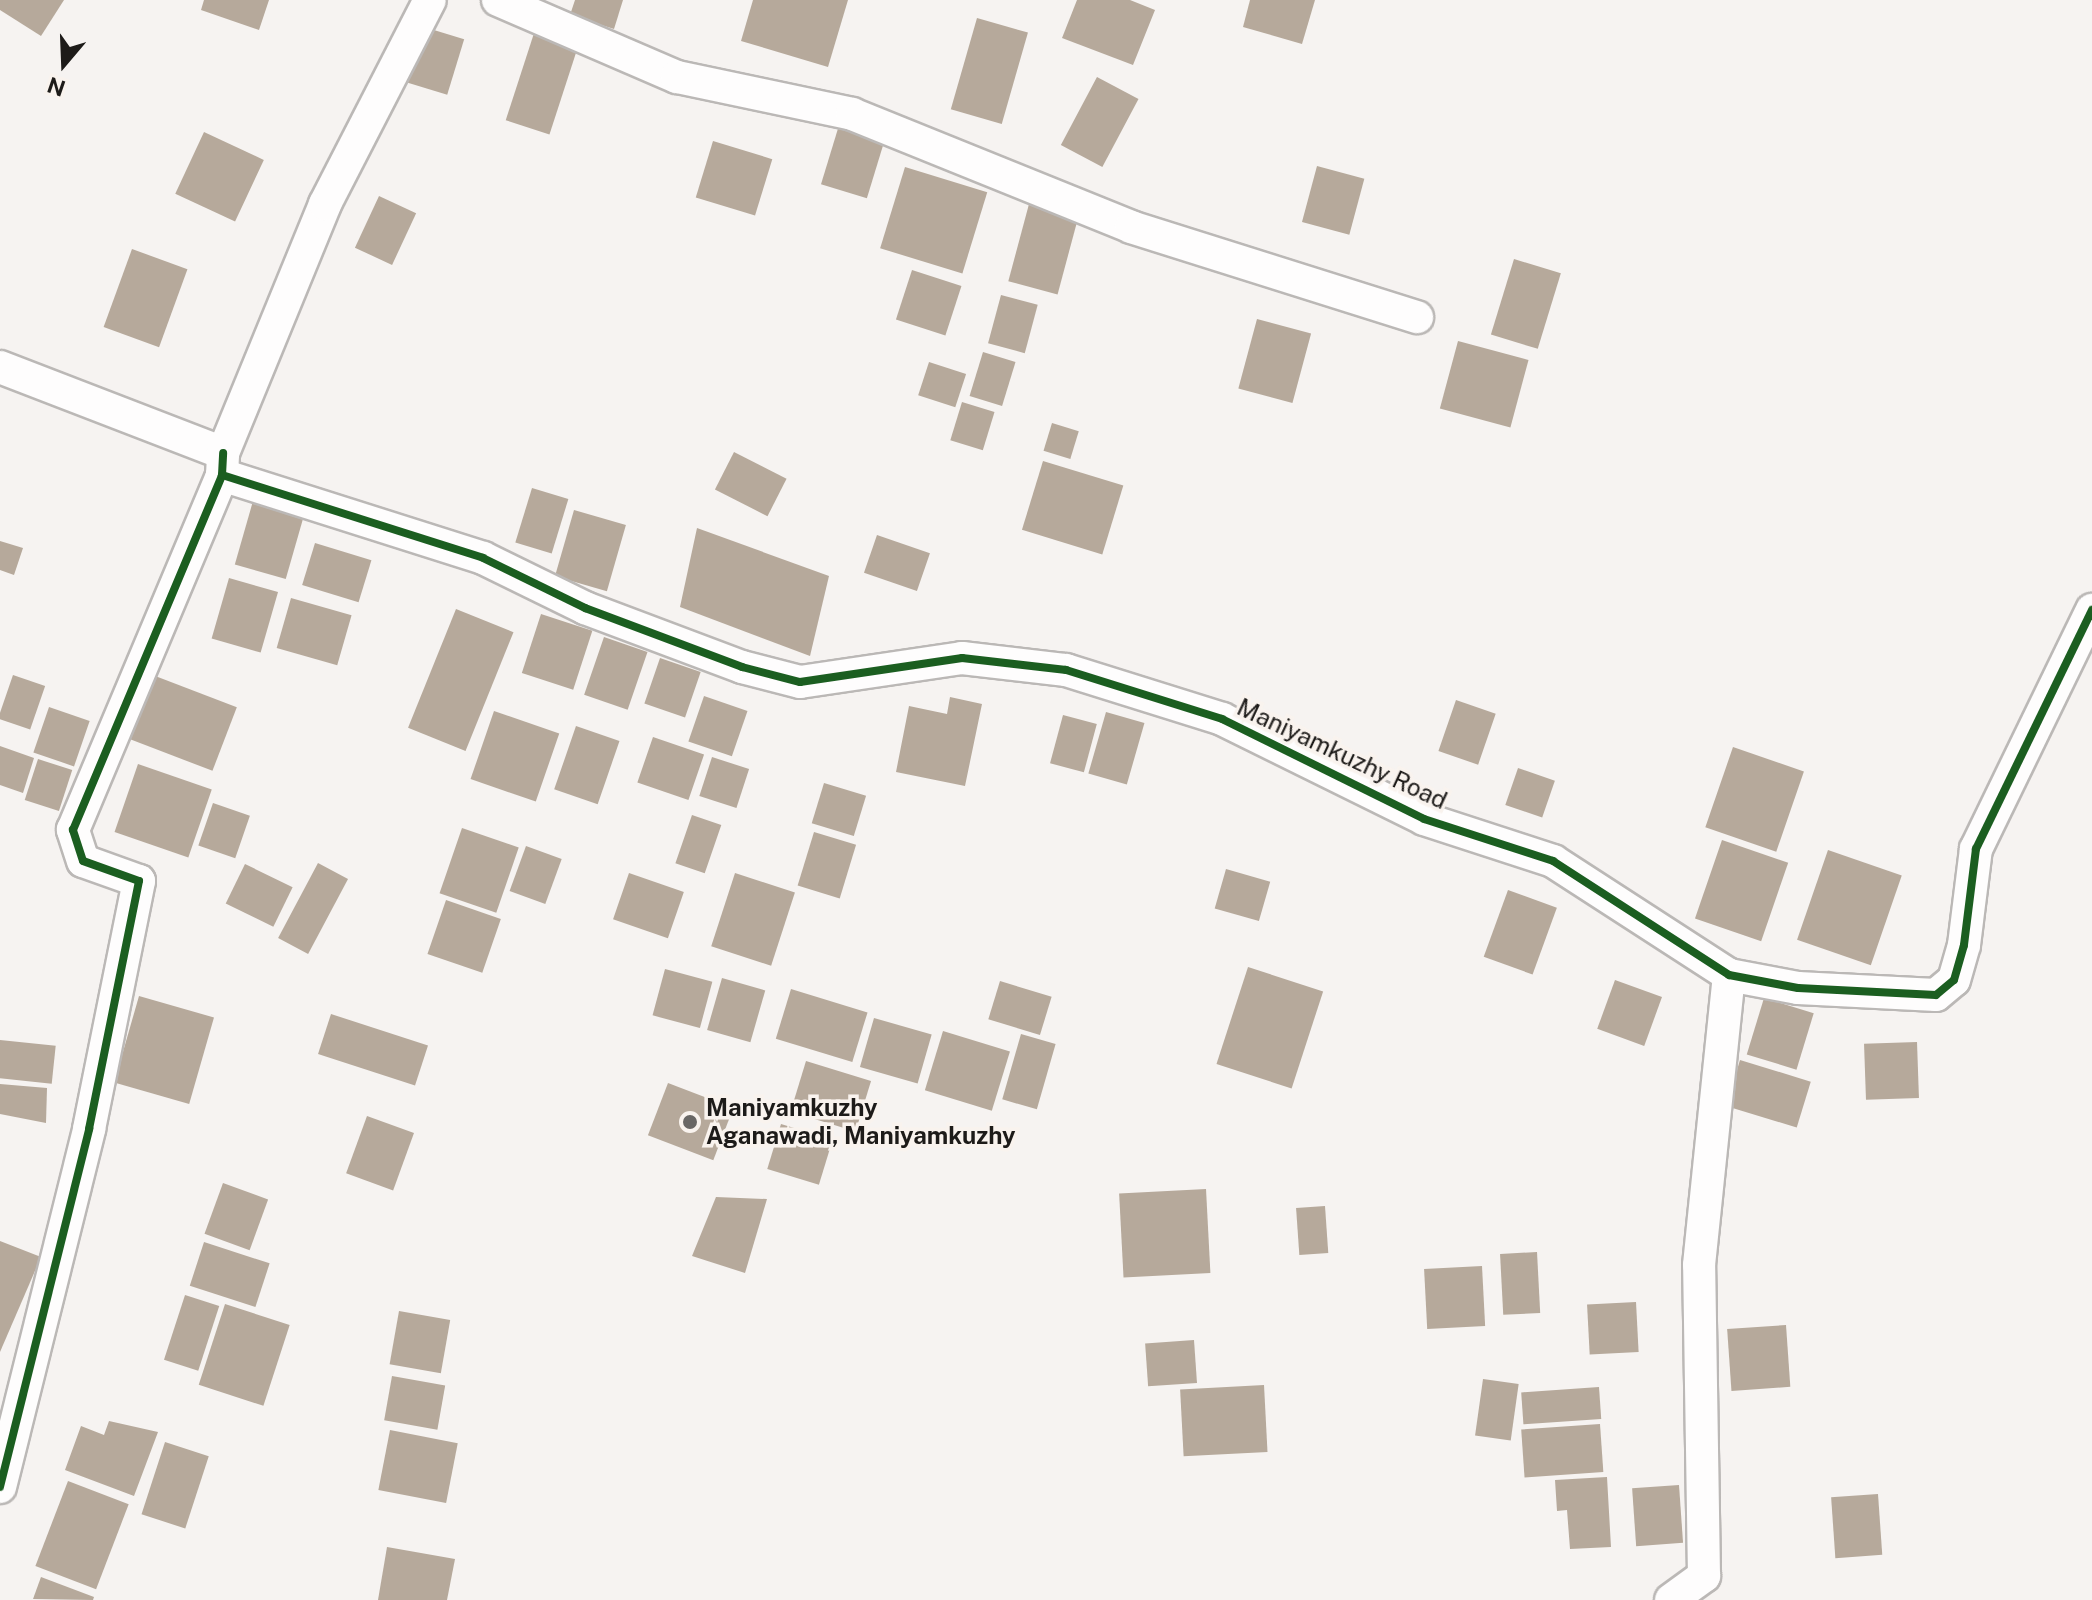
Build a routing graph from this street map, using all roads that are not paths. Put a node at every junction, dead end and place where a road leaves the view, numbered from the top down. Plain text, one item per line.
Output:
1 (430, 0) edge
2 (498, 0) edge
3 (1417, 317) dead end
4 (0, 367) edge
5 (223, 464) junction
6 (2092, 610) edge
7 (1729, 975) junction
8 (0, 1487) edge
9 (1671, 1600) edge

1 - 5 street
2 - 3 street
4 - 5 street, Maniyamkuzhy Road
5 - 7 street, Maniyamkuzhy Road
5 - 8 street
6 - 7 street, Maniyamkuzhy Road
7 - 9 street

